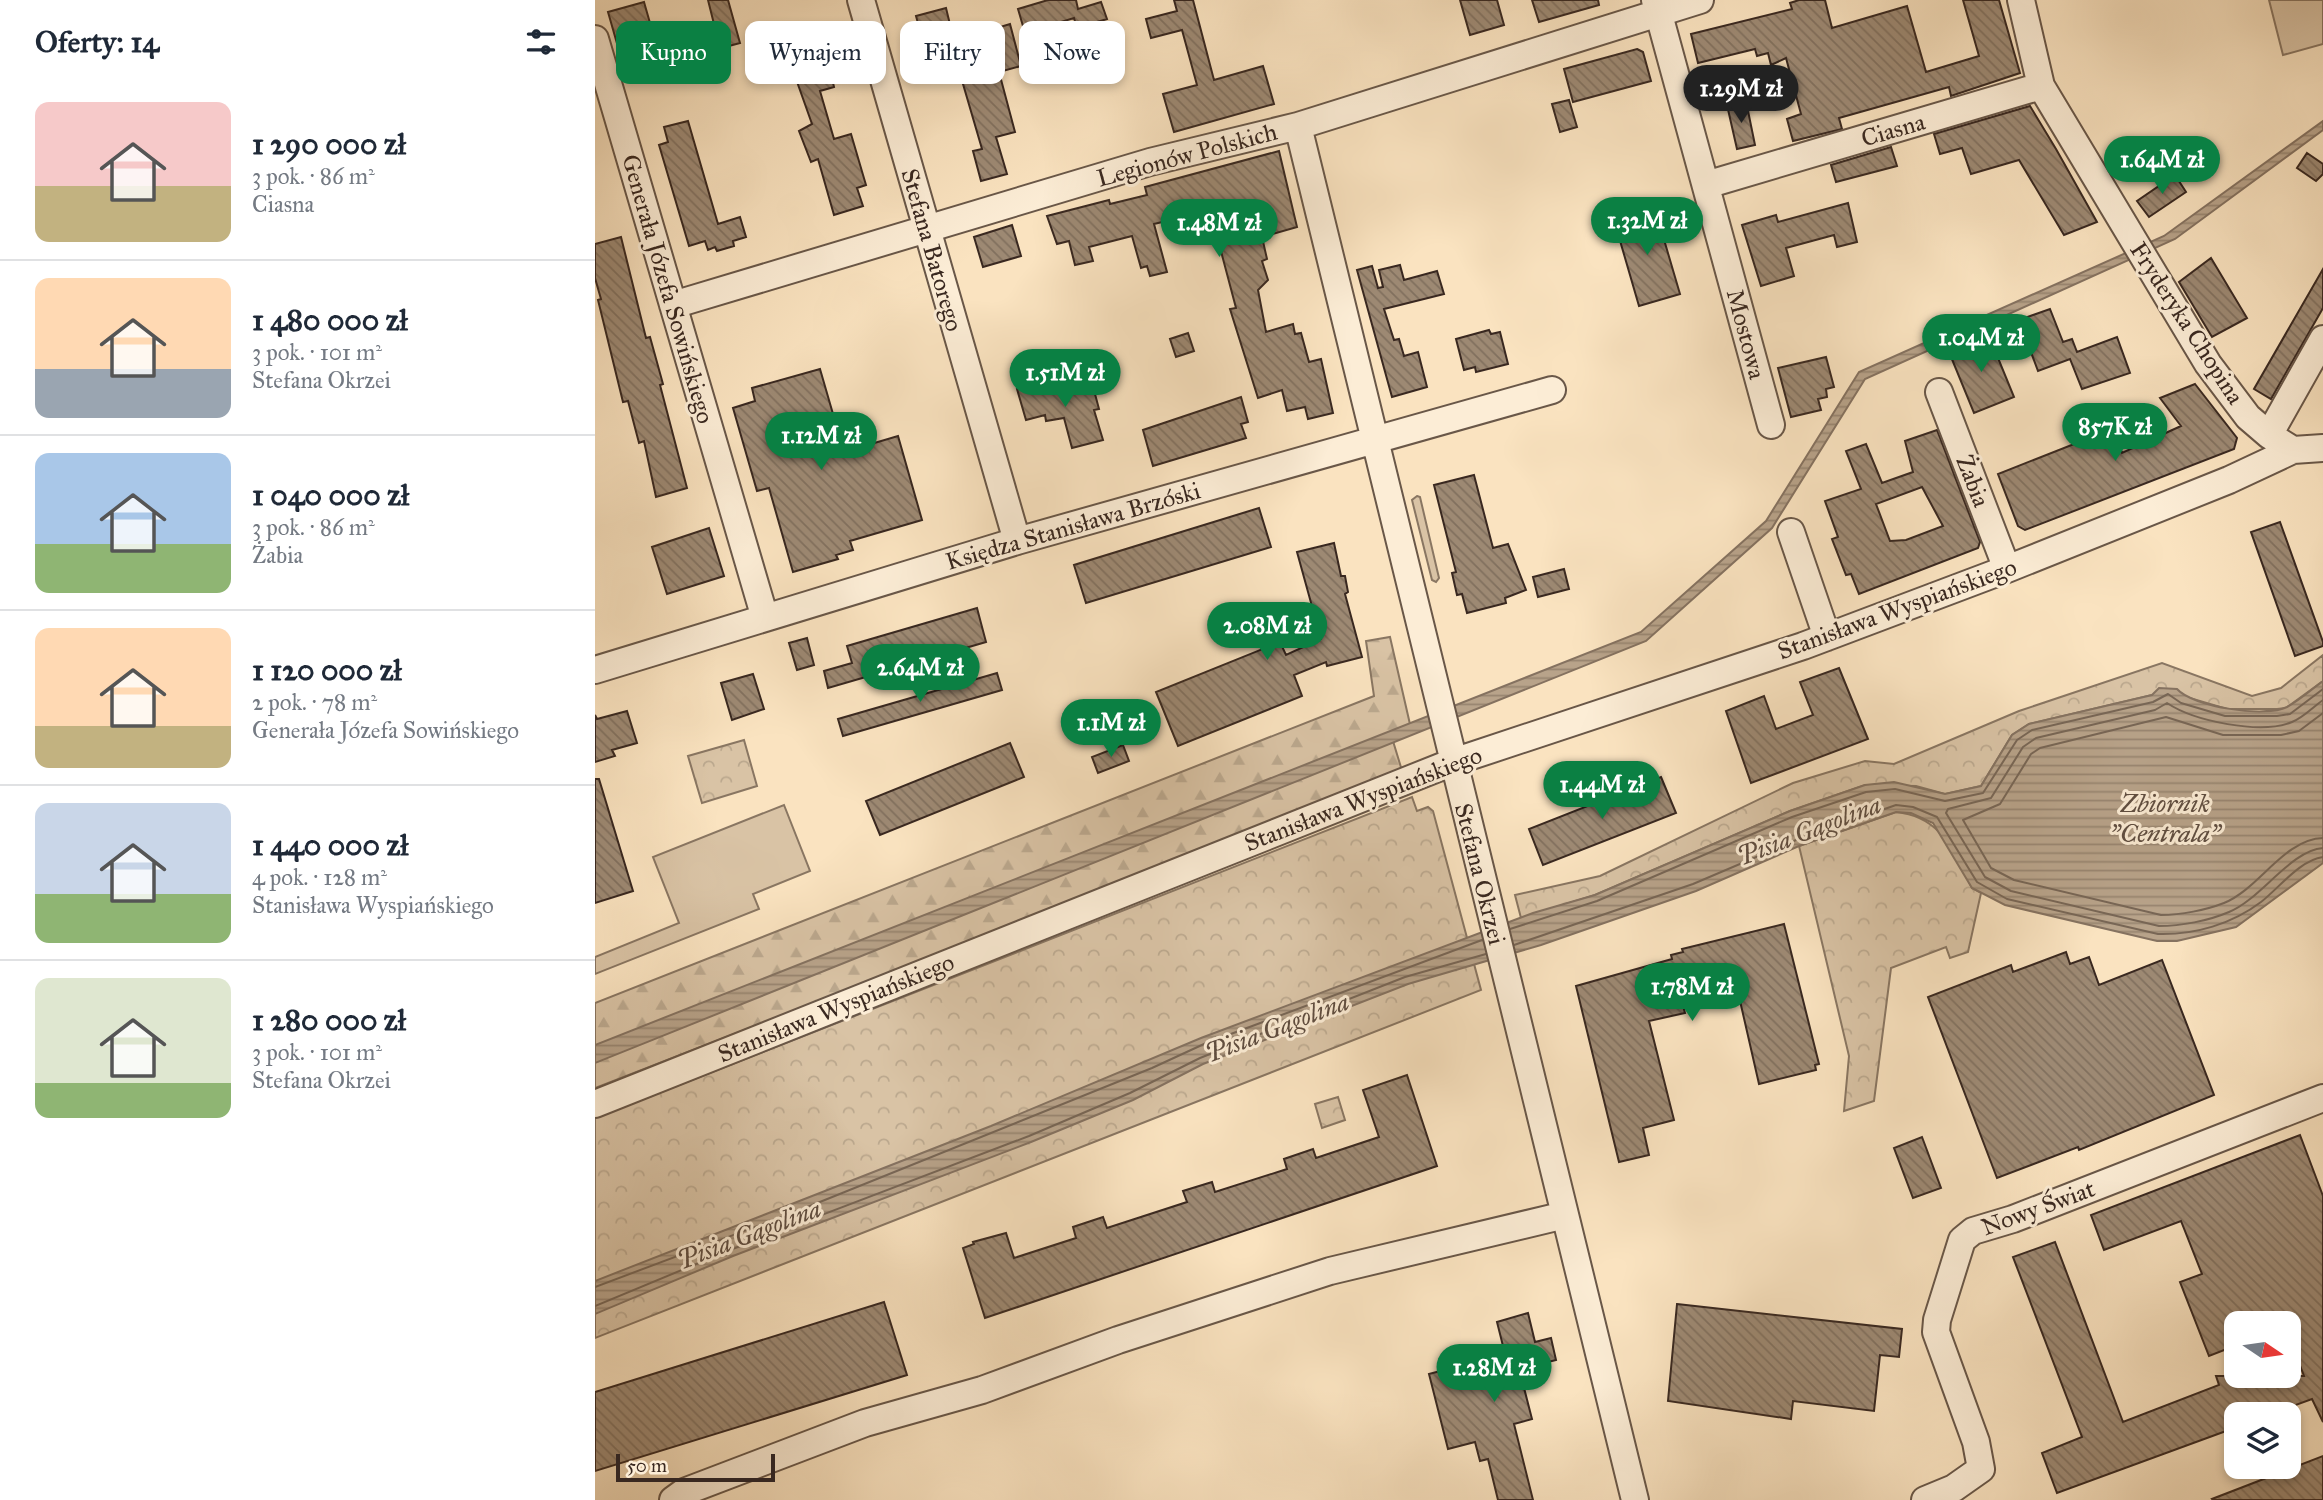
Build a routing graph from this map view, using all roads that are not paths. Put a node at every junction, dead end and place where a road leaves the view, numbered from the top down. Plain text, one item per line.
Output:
1 (861, 0) edge
2 (1700, 0) edge
3 (2021, 0) edge
4 (1657, 6) edge
5 (595, 39) edge
6 (2041, 86) junction
7 (1298, 125) junction
8 (1706, 186) junction
9 (926, 231) junction
10 (673, 305) junction
11 (2323, 339) edge
12 (1552, 390) dead end
13 (1939, 392) dead end
14 (1771, 425) dead end
15 (2269, 435) junction
16 (1374, 439) junction
17 (2323, 448) edge
18 (2293, 450) junction
19 (1791, 531) dead end
20 (1017, 541) junction
21 (2007, 569) junction
22 (765, 618) junction
23 (1827, 637) junction
24 (595, 670) edge
25 (1450, 751) junction
26 (2323, 1098) edge
27 (595, 1104) edge
28 (1565, 1215) junction
29 (673, 1500) edge
30 (1636, 1500) edge
31 (1925, 1500) edge

1 - 9 street, Stefana Batorego
2 - 4 street, Legionów Polskich
3 - 6 street, Fryderyka Chopina
4 - 7 street, Legionów Polskich
4 - 8 street, Mostowa
5 - 10 street, Generała Józefa Sowińskiego
6 - 8 street, Ciasna
6 - 15 street, Fryderyka Chopina
7 - 9 street, Legionów Polskich
7 - 16 street, Stefana Okrzei
8 - 14 street, Mostowa
9 - 10 street, Legionów Polskich
9 - 20 street, Stefana Batorego
10 - 22 street, Generała Józefa Sowińskiego
11 - 15 street
12 - 16 street, Księdza Stanisława Brzóski
13 - 21 street, Żabia
15 - 18 street, Fryderyka Chopina
16 - 20 street, Księdza Stanisława Brzóski
16 - 25 street, Stefana Okrzei
17 - 18 street
18 - 21 street, Stanisława Wyspiańskiego
19 - 23 street
20 - 22 street, Księdza Stanisława Brzóski
21 - 23 street, Stanisława Wyspiańskiego
22 - 24 street, Księdza Stanisława Brzóski
23 - 25 street, Stanisława Wyspiańskiego
25 - 27 street, Stanisława Wyspiańskiego
25 - 28 street, Stefana Okrzei
26 - 31 street, Nowy Świat
28 - 29 street
28 - 30 street, Stefana Okrzei

